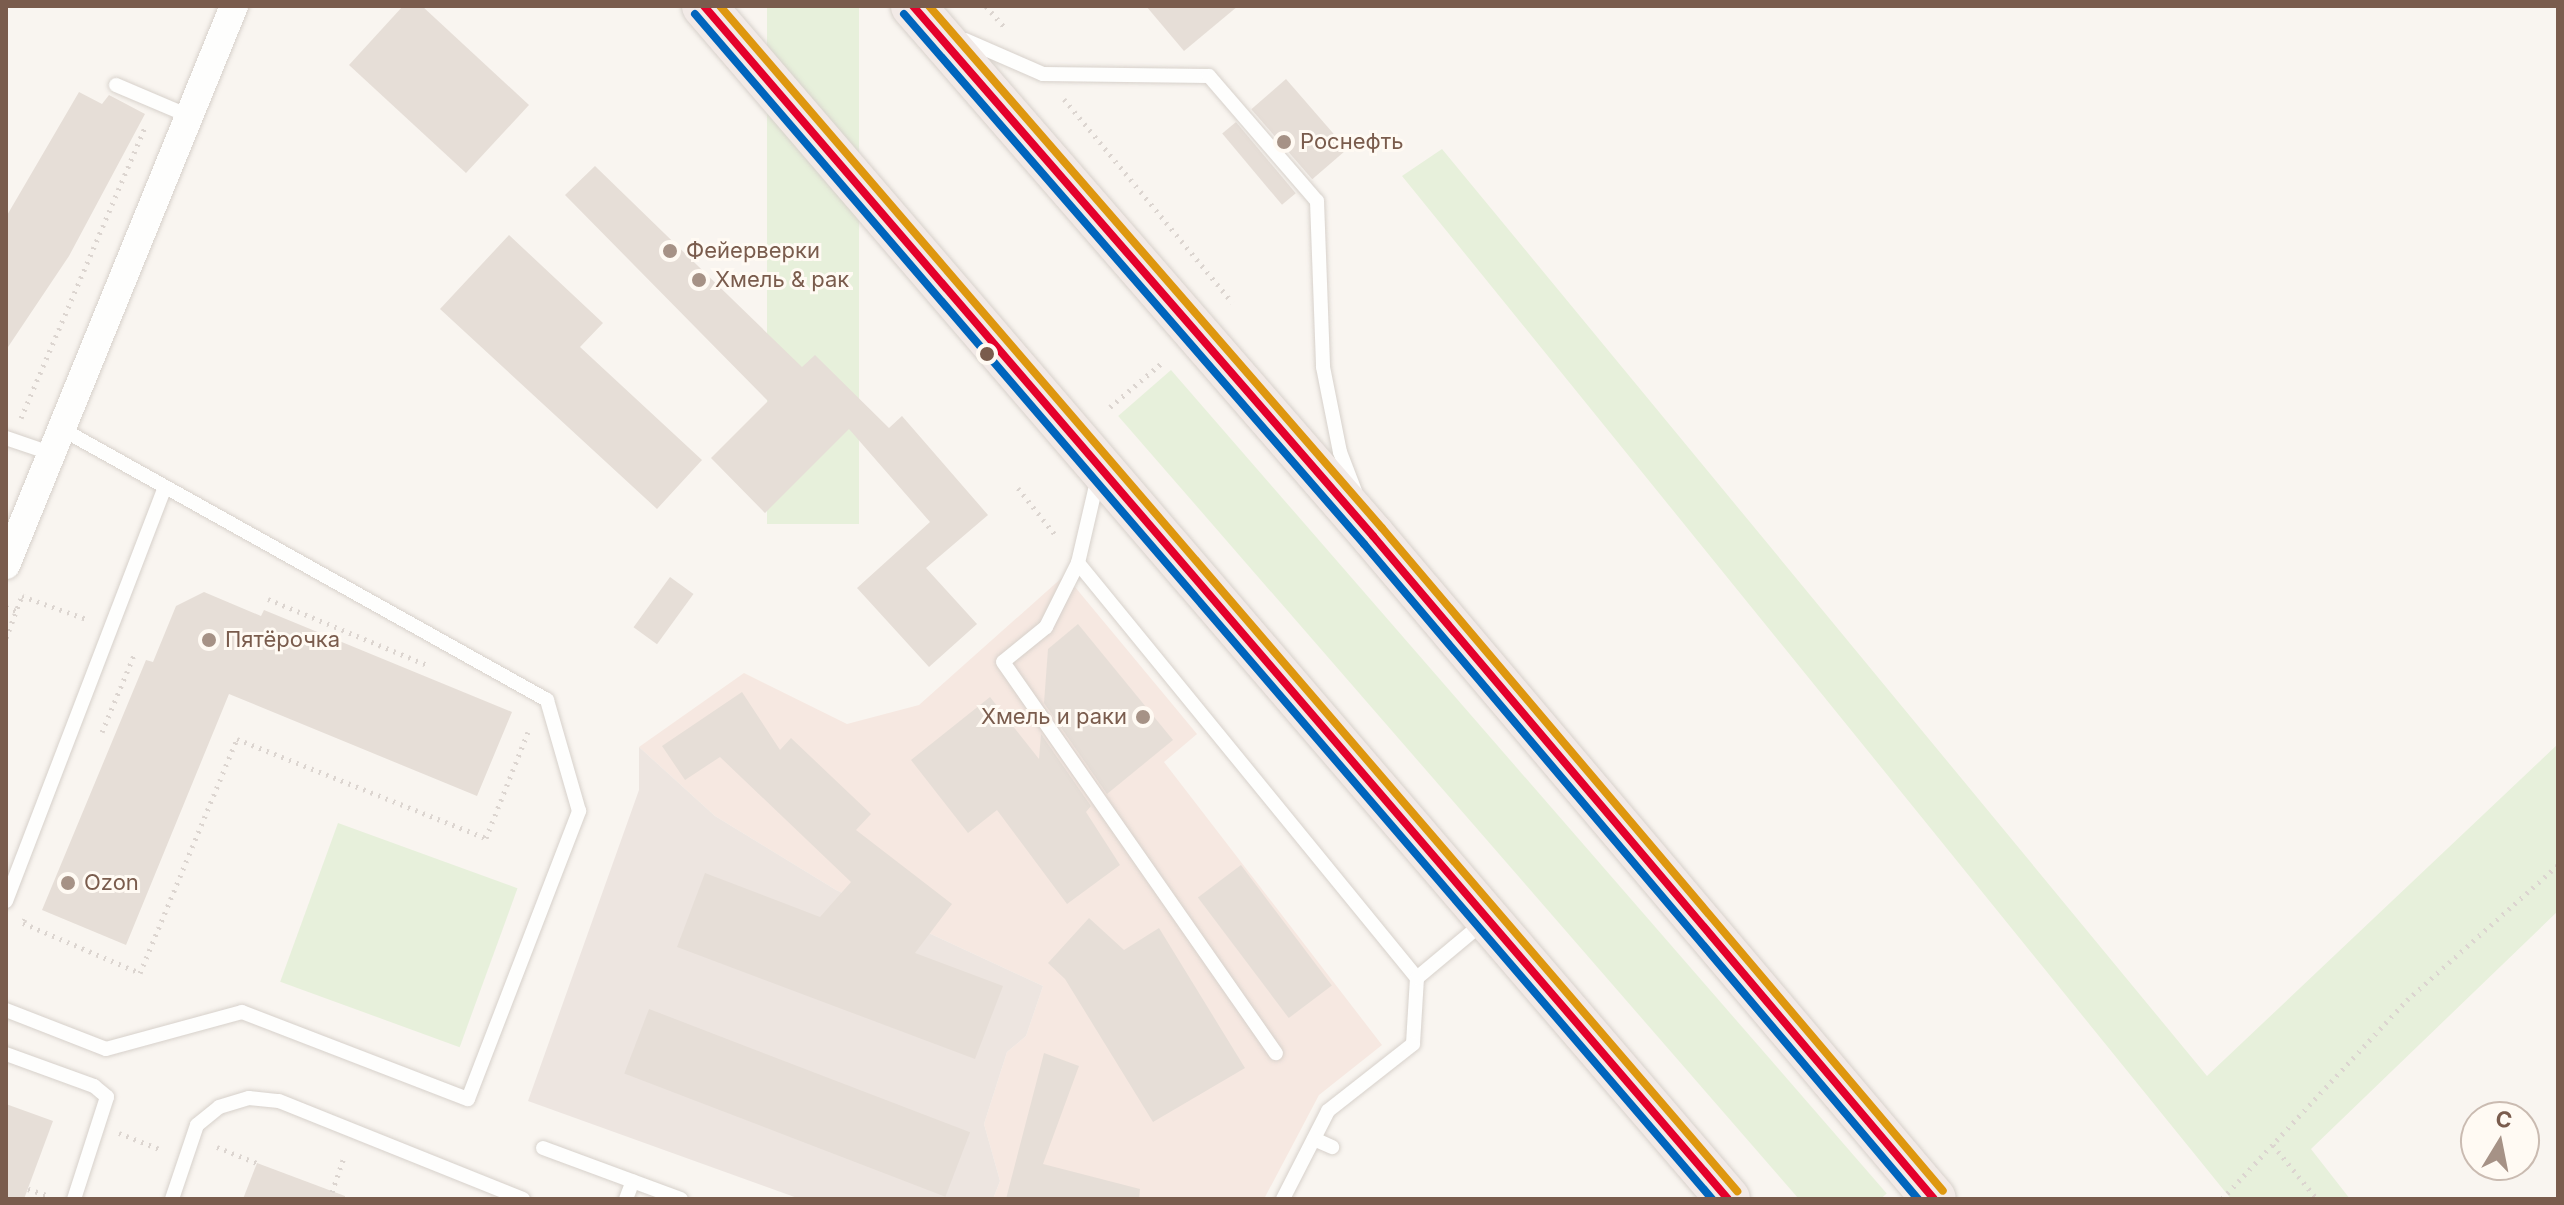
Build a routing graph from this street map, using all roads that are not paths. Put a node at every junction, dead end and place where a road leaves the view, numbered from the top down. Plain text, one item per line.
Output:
1 (234, 6) edge
2 (704, 6) edge
3 (915, 8) edge
4 (116, 85) dead end
5 (189, 116) junction
6 (9, 438) edge
7 (55, 441) junction
8 (1101, 465) junction
9 (165, 487) junction
10 (1373, 536) junction
11 (1078, 563) junction
12 (6, 565) edge
13 (6, 901) edge
14 (1488, 918) junction
15 (1417, 978) junction
16 (6, 1010) edge
17 (1276, 1053) dead end
18 (6, 1054) edge
19 (1314, 1139) junction
20 (1332, 1147) dead end
21 (543, 1148) dead end
22 (633, 1181) junction
23 (74, 1199) edge
24 (172, 1199) edge
25 (523, 1199) edge
26 (626, 1199) edge
27 (681, 1199) edge
28 (1283, 1199) edge
29 (1728, 1199) edge
30 (1934, 1199) edge

1 - 5 street
2 - 8 highway
3 - 10 highway
3 - 10 lane
4 - 5 lane
5 - 7 street
6 - 7 lane
7 - 9 lane
7 - 12 street
8 - 11 lane
8 - 14 highway
9 - 13 lane
9 - 16 lane
10 - 30 highway
11 - 15 lane
11 - 17 lane
14 - 15 lane
14 - 29 highway
15 - 19 lane
18 - 23 lane
19 - 20 lane
19 - 28 lane
21 - 22 lane
22 - 26 lane
22 - 27 lane
24 - 25 lane

